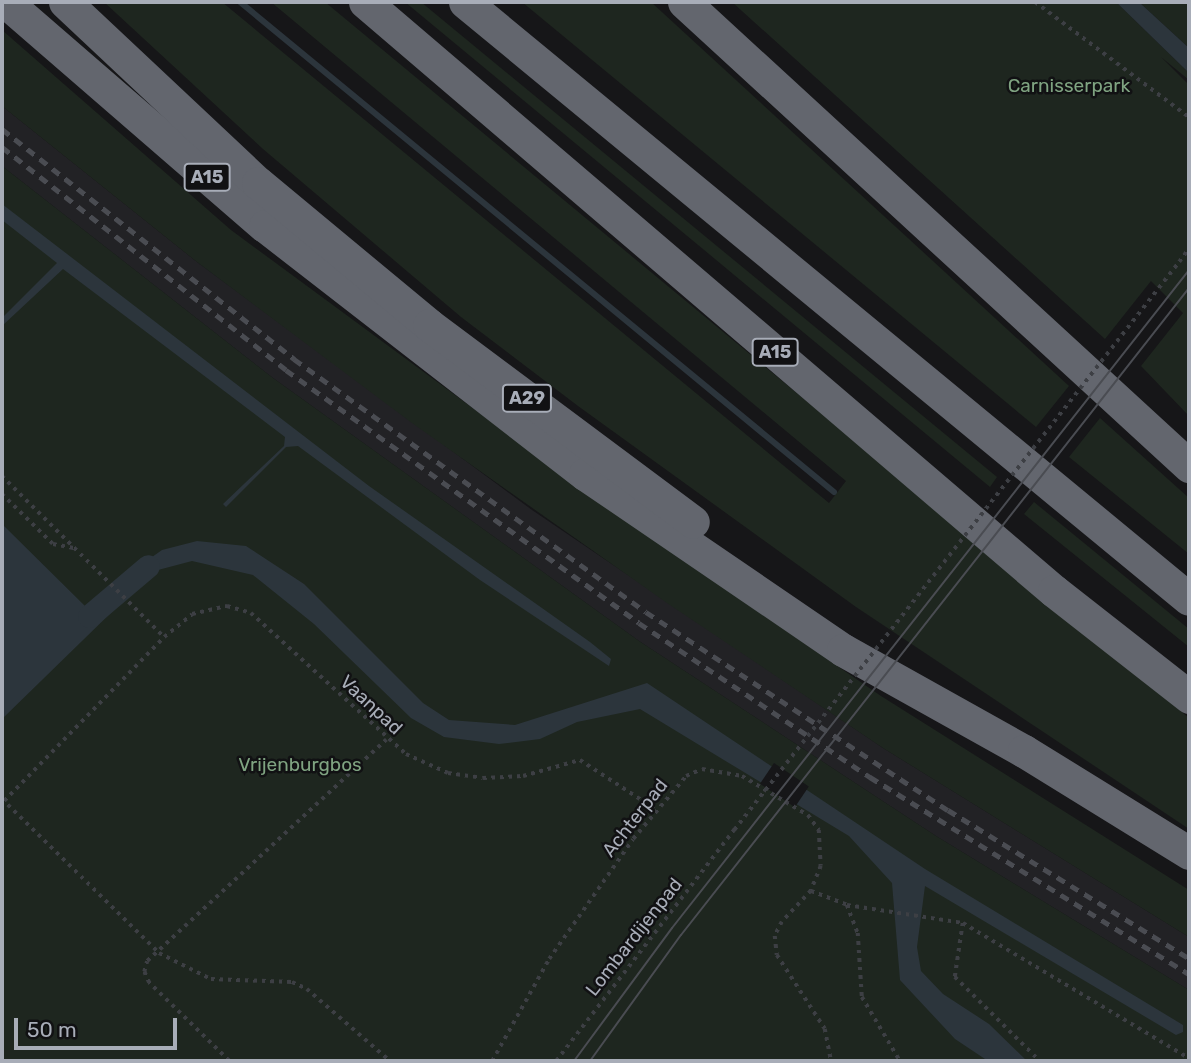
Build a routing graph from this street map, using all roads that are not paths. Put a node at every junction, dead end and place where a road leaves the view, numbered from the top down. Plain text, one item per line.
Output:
1 (6, 2) edge
2 (65, 2) edge
3 (365, 2) edge
4 (465, 2) edge
5 (684, 2) edge
6 (1189, 466) edge
7 (1189, 599) edge
8 (1189, 697) edge
9 (1024, 751) junction
10 (1189, 853) edge

1 - 9 highway, A15
2 - 9 highway, A29
3 - 8 highway, A15
4 - 7 highway
5 - 6 highway
9 - 10 highway, A15

